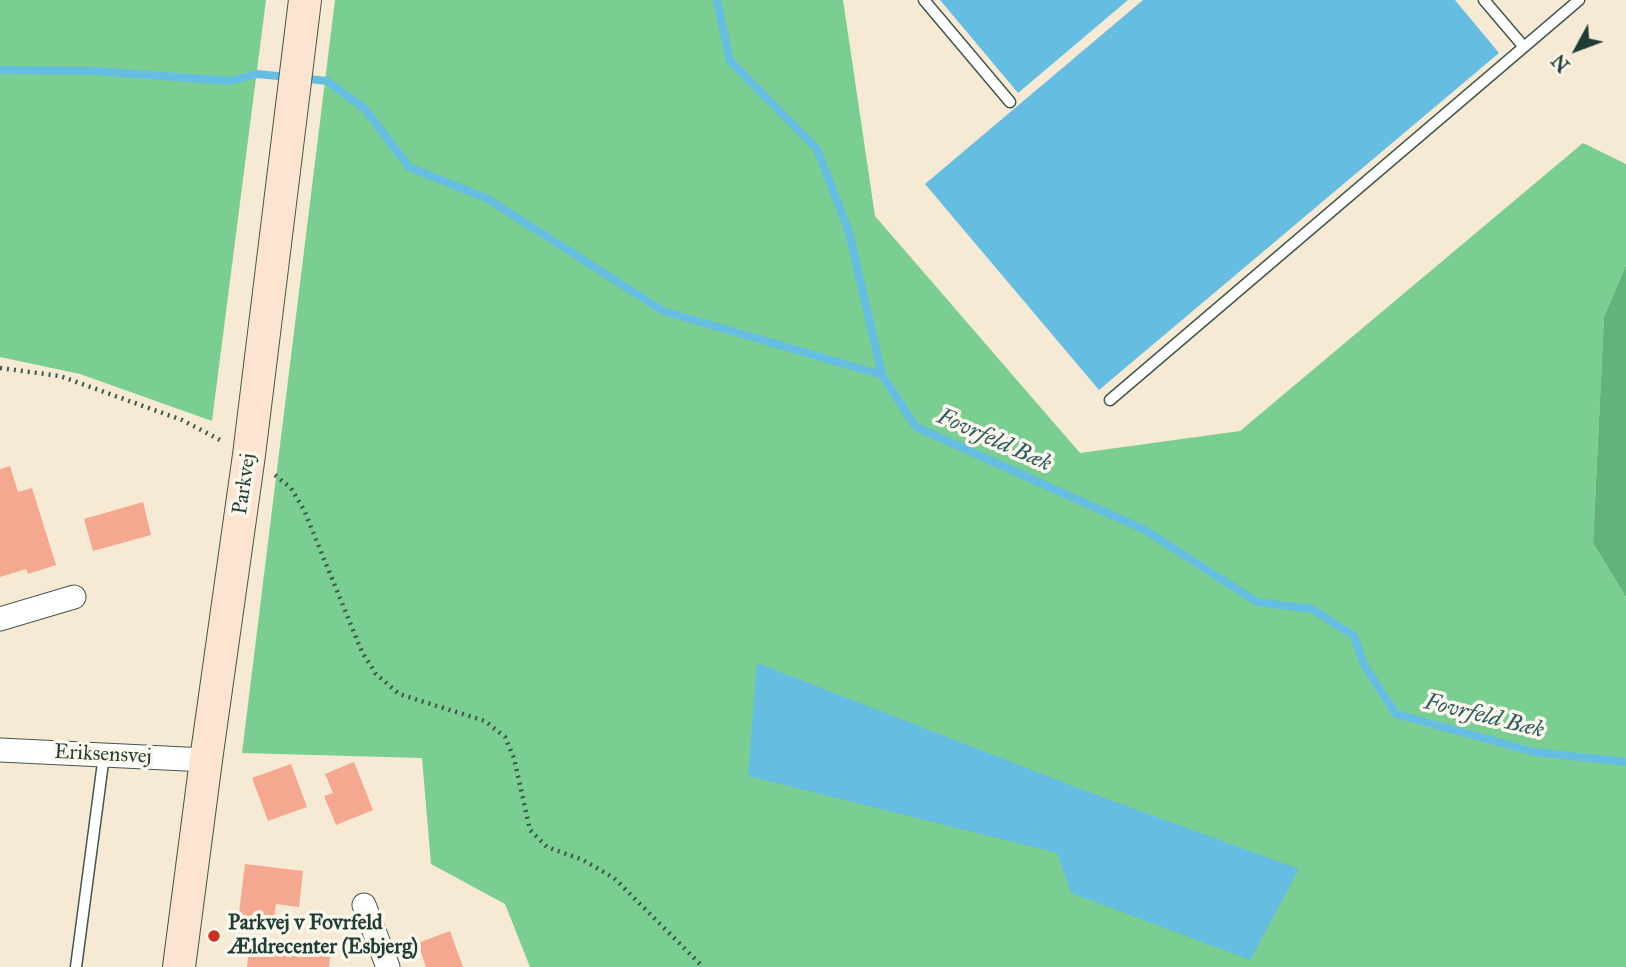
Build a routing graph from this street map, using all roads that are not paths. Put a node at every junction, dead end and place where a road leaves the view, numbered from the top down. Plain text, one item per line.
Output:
1 (305, 0) edge
2 (924, 0) edge
3 (1484, 0) edge
4 (1579, 0) edge
5 (1524, 47) junction
6 (1010, 102) dead end
7 (1110, 400) dead end
8 (74, 597) dead end
9 (0, 619) edge
10 (0, 750) edge
11 (104, 755) junction
12 (206, 760) junction
13 (364, 905) dead end
14 (76, 967) edge
15 (179, 967) edge
16 (388, 967) edge

1 - 12 street, Parkvej
2 - 6 lane
3 - 5 lane
4 - 5 lane
5 - 7 lane
8 - 9 street
10 - 11 street, Eriksensvej
11 - 12 street, Eriksensvej
11 - 14 lane
12 - 15 street, Parkvej
13 - 16 street

